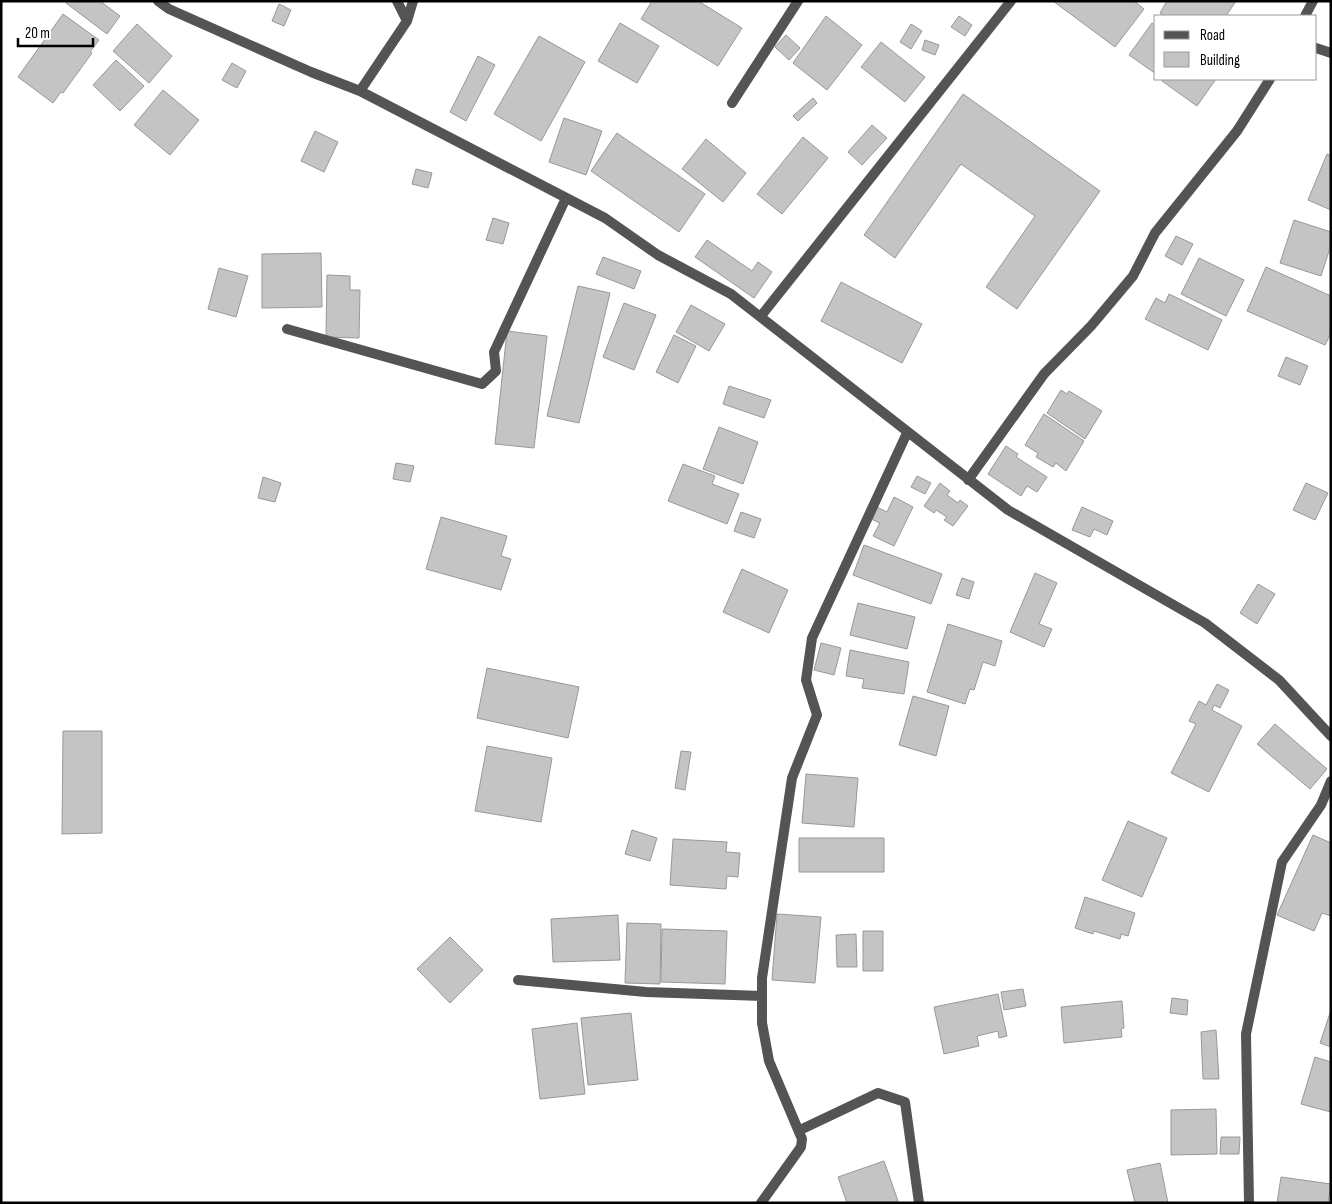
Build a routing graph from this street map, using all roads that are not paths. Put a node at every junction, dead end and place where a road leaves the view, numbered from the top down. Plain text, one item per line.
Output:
1 (158, 1) edge
2 (397, 1) edge
3 (413, 1) edge
4 (798, 1) edge
5 (1011, 1) edge
6 (1313, 1) edge
7 (1306, 15) edge
8 (407, 21) junction
9 (1317, 48) edge
10 (1331, 52) edge
11 (1269, 80) edge
12 (360, 91) junction
13 (732, 103) dead end
14 (566, 198) junction
15 (761, 316) junction
16 (287, 329) dead end
17 (907, 433) junction
18 (968, 480) junction
19 (1331, 736) edge
20 (1331, 781) edge
21 (518, 980) dead end
22 (762, 996) junction
23 (800, 1130) junction
24 (761, 1203) edge
25 (919, 1203) edge
26 (1249, 1203) edge

1 - 12 street
2 - 8 street
3 - 8 street
4 - 13 street
5 - 15 street
6 - 7 street
8 - 12 street
9 - 10 street
11 - 18 street
12 - 14 street
14 - 15 street
14 - 16 street
15 - 17 street
17 - 18 street
17 - 22 street
18 - 19 street
20 - 26 street
21 - 22 street
22 - 23 street
23 - 24 street
23 - 25 street

